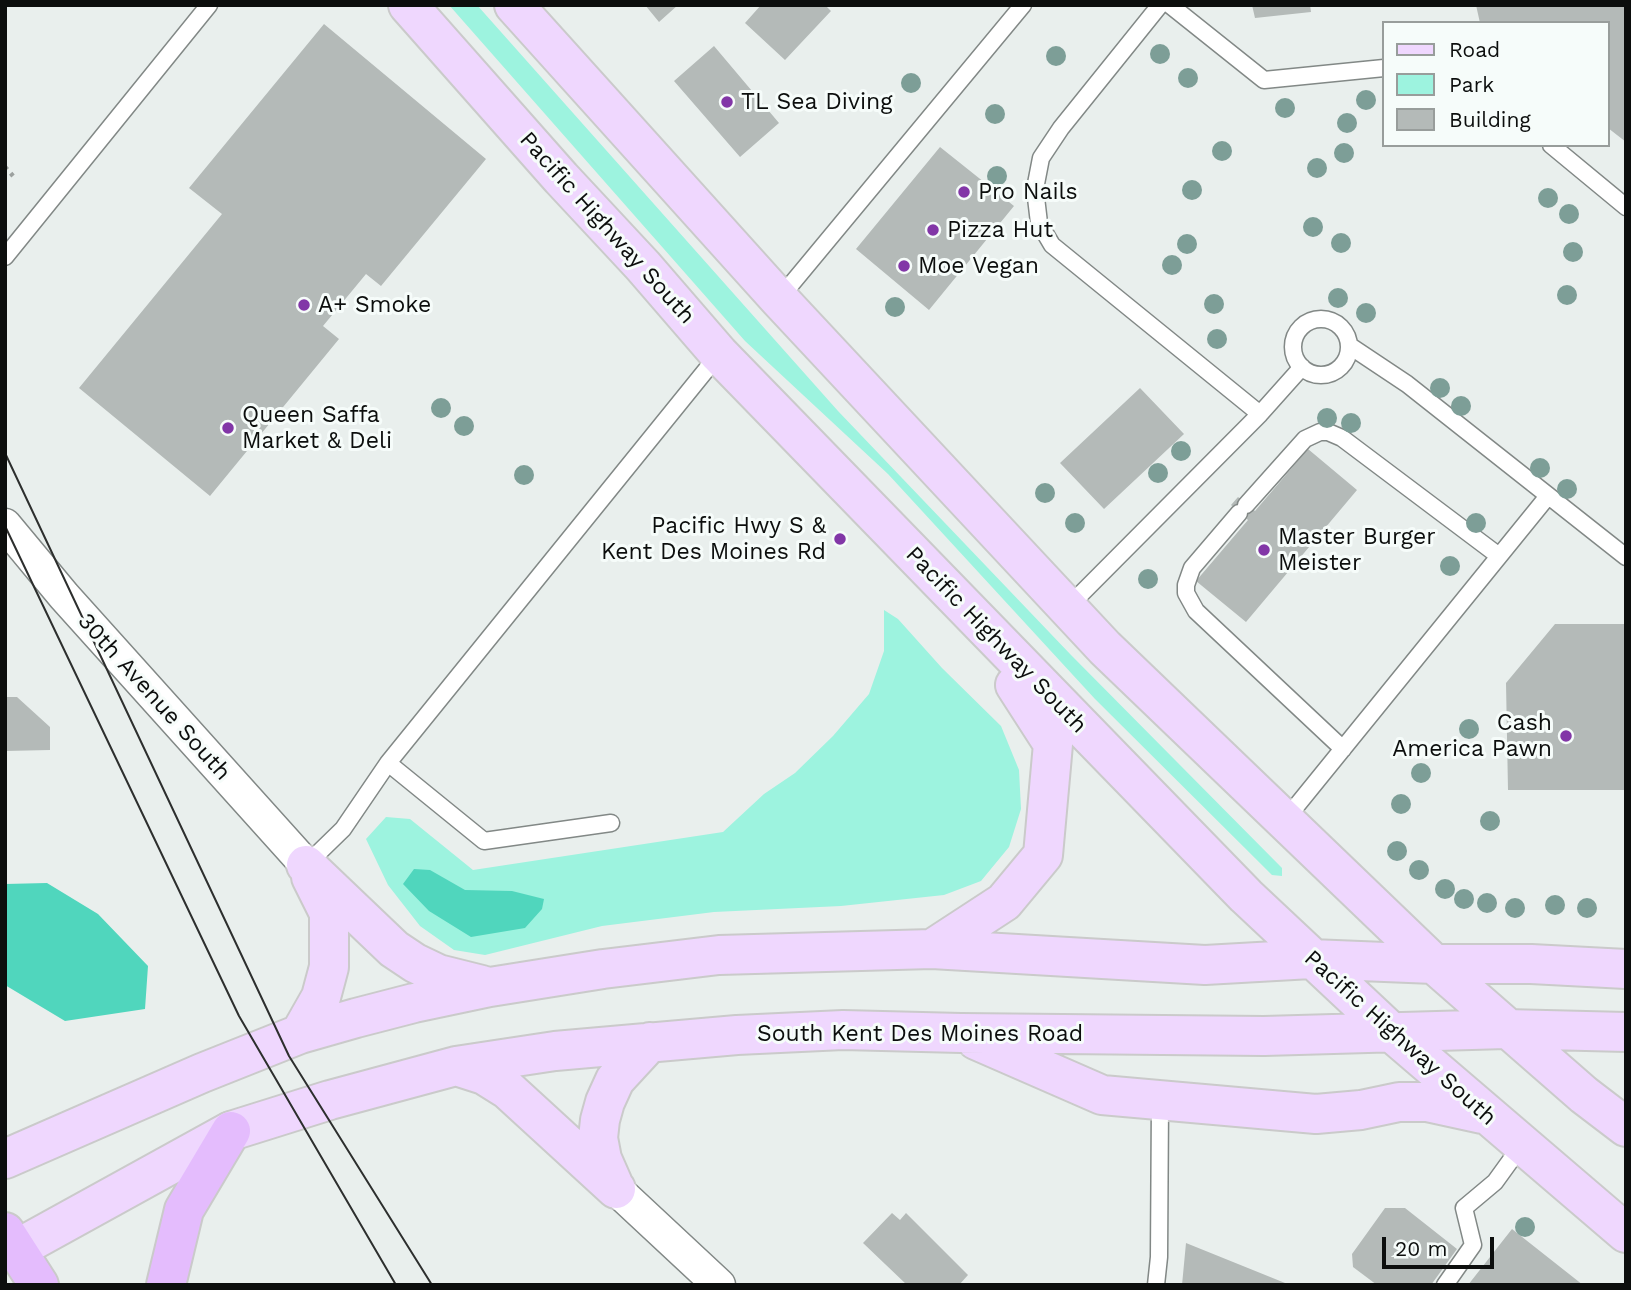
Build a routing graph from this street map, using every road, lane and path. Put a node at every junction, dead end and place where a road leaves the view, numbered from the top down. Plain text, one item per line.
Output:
1 (209, 5) edge
2 (408, 5) edge
3 (514, 5) edge
4 (1023, 5) edge
5 (1160, 5) edge
6 (1170, 5) edge
7 (1382, 68) edge
8 (1553, 147) edge
9 (5, 167) edge
10 (14, 177) dead end
11 (1626, 207) edge
12 (5, 257) edge
13 (779, 299) junction
14 (1350, 346) junction
15 (719, 354) junction
16 (1302, 367) junction
17 (1260, 414) junction
18 (1548, 496) junction
19 (5, 525) edge
20 (1499, 556) junction
21 (1626, 557) edge
22 (963, 603) junction
23 (1067, 608) junction
24 (1343, 749) junction
25 (388, 763) junction
26 (1285, 820) junction
27 (611, 823) dead end
28 (306, 865) junction
29 (932, 948) junction
30 (1311, 959) junction
31 (1434, 964) junction
32 (1626, 969) edge
33 (491, 987) junction
34 (1506, 1029) junction
35 (1390, 1031) junction
36 (1626, 1032) edge
37 (961, 1033) junction
38 (300, 1034) junction
39 (650, 1042) junction
40 (456, 1066) junction
41 (1160, 1101) junction
42 (1484, 1114) junction
43 (1626, 1127) edge
44 (231, 1131) junction
45 (1521, 1146) junction
46 (5, 1159) edge
47 (616, 1189) junction
48 (1626, 1233) edge
49 (9, 1246) edge
50 (39, 1285) edge
51 (166, 1285) edge
52 (719, 1285) edge
53 (1156, 1285) edge
54 (1445, 1285) edge

1 - 12 lane
2 - 15 main road, Pacific Highway South
3 - 13 main road
4 - 13 lane
5 - 17 lane
6 - 7 lane
8 - 11 lane
9 - 10 path
13 - 23 main road
14 - 16 lane
14 - 16 lane
14 - 18 lane
15 - 22 main road, Pacific Highway South
15 - 25 lane
16 - 17 lane
17 - 23 lane
18 - 20 lane
18 - 21 lane
19 - 28 street, 30th Avenue South
20 - 24 lane
20 - 24 lane
22 - 29 main road
22 - 30 main road, Pacific Highway South
23 - 26 main road
24 - 26 lane
25 - 27 lane
25 - 28 lane
26 - 31 main road
28 - 33 main road
28 - 38 main road
29 - 30 main road
29 - 33 main road
30 - 31 main road
30 - 35 main road, Pacific Highway South
31 - 32 main road
31 - 34 main road
33 - 38 main road
34 - 35 main road, South Kent Des Moines Road
34 - 36 main road, South Kent Des Moines Road
34 - 43 main road
35 - 37 main road, South Kent Des Moines Road
35 - 42 main road, Pacific Highway South
37 - 39 main road, South Kent Des Moines Road
37 - 41 main road
38 - 46 main road
39 - 40 main road, South Kent Des Moines Road
39 - 47 main road
40 - 44 main road, South Kent Des Moines Road
40 - 47 main road
41 - 42 main road
41 - 53 lane
42 - 45 main road, Pacific Highway South
44 - 49 main road, South Kent Des Moines Road
44 - 51 highway
45 - 48 main road, Pacific Highway South
45 - 54 lane
47 - 52 street
49 - 50 highway

